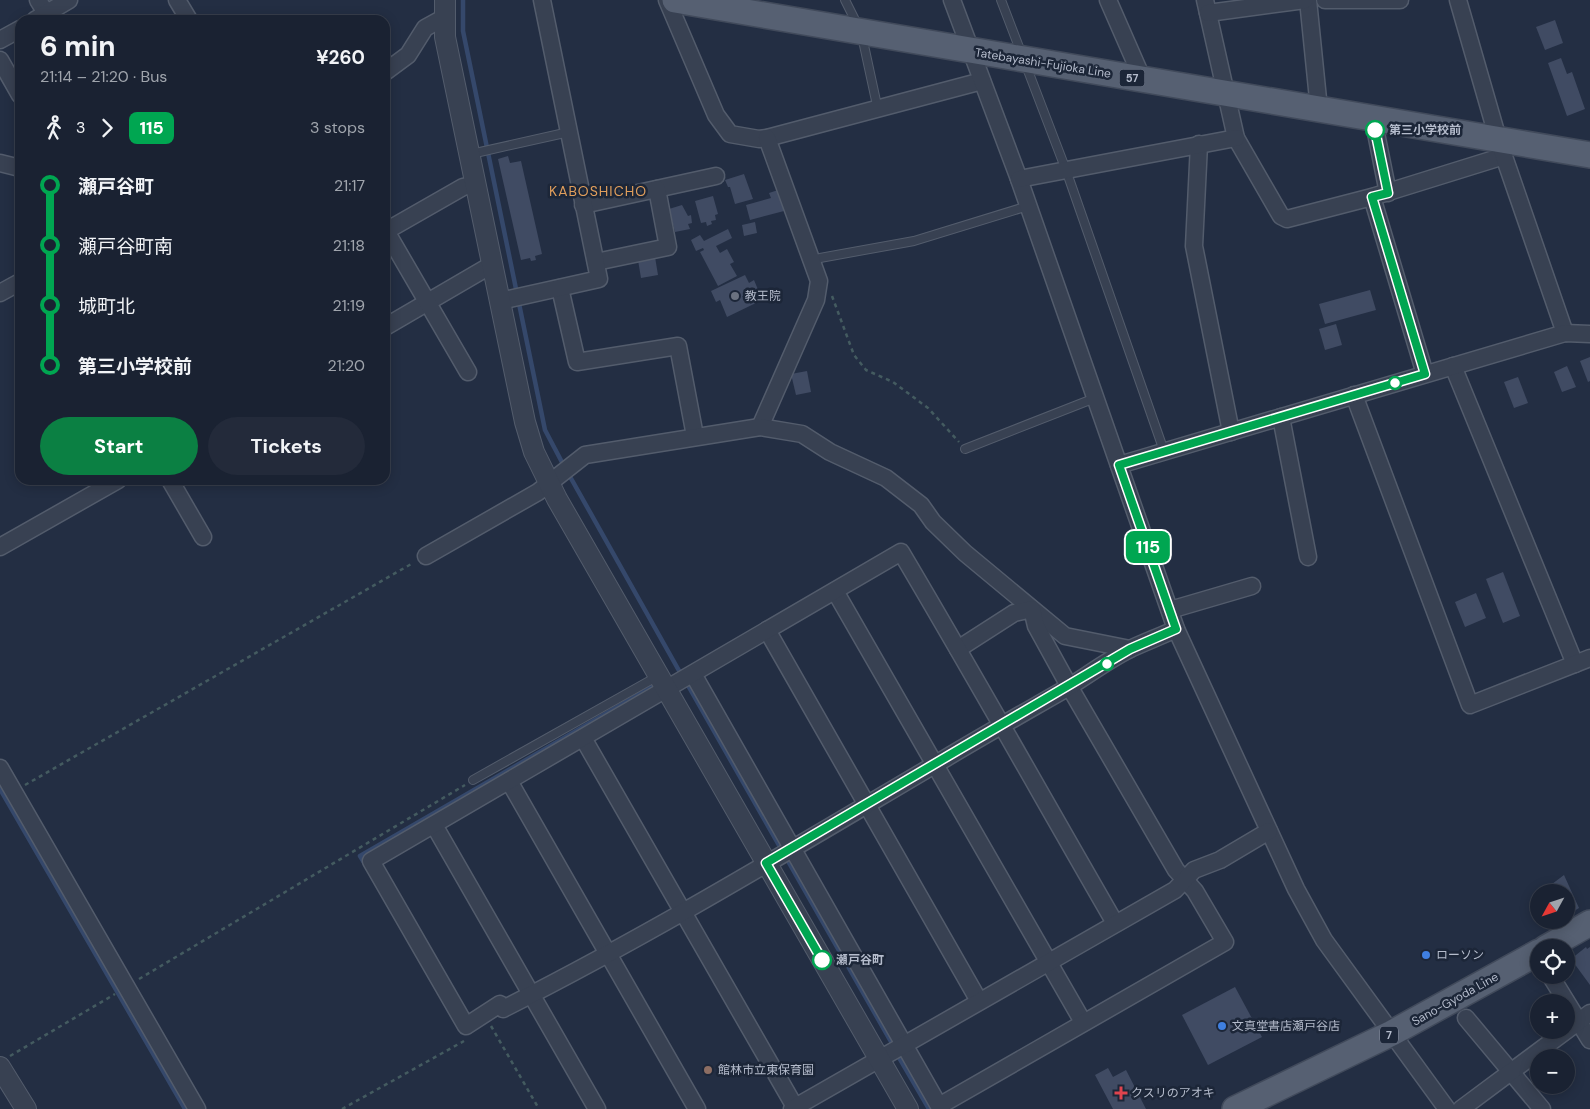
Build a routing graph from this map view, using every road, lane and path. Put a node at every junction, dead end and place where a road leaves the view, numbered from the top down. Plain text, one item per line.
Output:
1 (68, 0) edge
2 (177, 0) edge
3 (542, 0) edge
4 (667, 0) edge
5 (675, 0) edge
6 (846, 0) edge
7 (952, 0) edge
8 (1002, 0) edge
9 (1108, 0) edge
10 (1306, 0) edge
11 (1325, 0) edge
12 (1400, 0) edge
13 (1458, 0) edge
14 (1206, 6) edge
15 (445, 8) edge
16 (40, 11) edge
17 (186, 15) edge
18 (15, 31) edge
19 (861, 33) junction
20 (0, 40) edge
21 (971, 52) junction
22 (1023, 59) junction
23 (0, 60) edge
24 (390, 69) edge
25 (1143, 80) junction
26 (982, 82) junction
27 (15, 86) edge
28 (1226, 93) junction
29 (878, 110) junction
30 (1319, 110) junction
31 (1373, 118) junction
32 (569, 132) junction
33 (767, 138) junction
34 (1236, 138) junction
35 (1199, 144) junction
36 (1501, 148) junction
37 (470, 155) junction
38 (1590, 155) edge
39 (0, 163) edge
40 (15, 167) edge
41 (1066, 170) junction
42 (716, 176) dead end
43 (1019, 179) junction
44 (476, 184) junction
45 (657, 189) junction
46 (1380, 195) junction
47 (584, 204) junction
48 (1028, 206) junction
49 (390, 229) edge
50 (390, 238) edge
51 (596, 262) junction
52 (813, 263) junction
53 (493, 264) junction
54 (819, 281) junction
55 (15, 285) edge
56 (560, 288) junction
57 (0, 293) edge
58 (500, 301) junction
59 (427, 302) junction
60 (390, 324) edge
61 (1566, 333) junction
62 (1590, 334) edge
63 (1453, 366) junction
64 (468, 372) dead end
65 (1425, 374) junction
66 (1354, 395) junction
67 (1095, 398) junction
68 (1281, 417) junction
69 (760, 427) junction
70 (1231, 432) junction
71 (695, 436) junction
72 (965, 449) joint
73 (1164, 451) junction
74 (1119, 465) junction
75 (549, 481) junction
76 (109, 485) edge
77 (173, 485) edge
78 (203, 537) dead end
79 (0, 547) edge
80 (426, 556) joint
81 (1308, 557) dead end
82 (1252, 586) dead end
83 (835, 591) junction
84 (1032, 609) junction
85 (1170, 610) junction
86 (1176, 629) junction
87 (767, 630) junction
88 (958, 649) junction
89 (1130, 649) junction
90 (1582, 661) edge
91 (693, 674) junction
92 (663, 682) junction
93 (1070, 686) junction
94 (1001, 726) junction
95 (583, 738) junction
96 (935, 765) junction
97 (0, 768) edge
98 (473, 780) joint
99 (509, 781) junction
100 (14, 792) junction
101 (867, 804) junction
102 (434, 825) junction
103 (1269, 831) junction
104 (792, 848) junction
105 (766, 863) junction
106 (1186, 880) junction
107 (683, 911) junction
108 (1115, 923) junction
109 (1590, 923) edge
110 (1562, 939) edge
111 (607, 953) junction
112 (1530, 957) edge
113 (1048, 962) junction
114 (1557, 984) edge
115 (126, 987) junction
116 (532, 994) junction
117 (979, 1001) junction
118 (1466, 1018) dead end
119 (1585, 1018) edge
120 (1083, 1022) junction
121 (484, 1030) dead end
122 (1392, 1033) junction
123 (468, 1039) dead end
124 (1590, 1040) edge
125 (904, 1046) junction
126 (879, 1060) junction
127 (4, 1062) edge
128 (1512, 1072) junction
129 (794, 1108) edge
130 (26, 1109) edge
131 (198, 1109) edge
132 (342, 1109) edge
133 (539, 1109) edge
134 (598, 1109) edge
135 (697, 1109) edge
136 (908, 1109) edge
137 (1235, 1109) edge
138 (1447, 1109) edge
139 (1461, 1109) edge
140 (1542, 1109) edge

1 - 16 street
2 - 17 street
3 - 32 street
4 - 33 street
5 - 19 main road, Tatebayashi-Fujioka Line / 57
6 - 19 lane
7 - 21 street
8 - 22 lane
9 - 25 street
10 - 14 street
10 - 30 street
11 - 12 street
13 - 36 street
14 - 28 street
15 - 24 street
15 - 37 street
18 - 20 street
19 - 21 main road, Tatebayashi-Fujioka Line / 57
19 - 29 lane
21 - 22 main road, Tatebayashi-Fujioka Line / 57
21 - 26 street
22 - 25 main road, Tatebayashi-Fujioka Line / 57
22 - 41 lane
23 - 27 street
25 - 28 main road, Tatebayashi-Fujioka Line / 57
26 - 29 street
26 - 43 street
28 - 30 main road, Tatebayashi-Fujioka Line / 57
28 - 34 street
29 - 33 street
30 - 31 main road, Tatebayashi-Fujioka Line / 57
31 - 36 main road, Tatebayashi-Fujioka Line / 57
31 - 46 street
32 - 37 lane
32 - 47 street
33 - 52 street
34 - 35 street
34 - 46 street
35 - 41 street
35 - 70 street
36 - 38 main road, Tatebayashi-Fujioka Line / 57
36 - 46 street
36 - 61 street
37 - 44 street
39 - 40 street
41 - 43 street
41 - 73 lane
42 - 45 street
43 - 48 street
44 - 49 street
44 - 53 street
45 - 47 street
45 - 51 street
46 - 65 street
47 - 51 street
48 - 52 lane
48 - 67 street
50 - 59 street
51 - 56 street
52 - 54 street
53 - 58 street
53 - 59 street
54 - 69 street
54 - 72 path
55 - 57 street
56 - 58 street
56 - 71 street
58 - 75 street
59 - 60 street
59 - 64 street
61 - 62 street
61 - 63 street
63 - 65 street
63 - 90 street
65 - 66 street
66 - 68 street
66 - 90 street
67 - 72 lane
67 - 74 street
68 - 70 street
68 - 81 street
69 - 71 street
69 - 84 street
70 - 73 street
71 - 75 street
73 - 74 street
74 - 85 street
75 - 80 street
75 - 92 street
76 - 79 street
77 - 78 street
80 - 100 path
82 - 85 street
83 - 87 street
83 - 88 street
83 - 96 street
84 - 88 street
84 - 89 street
84 - 93 street
85 - 86 street
86 - 89 street
86 - 103 street
87 - 91 street
87 - 101 street
88 - 94 street
89 - 93 street
91 - 92 street
91 - 104 street
92 - 95 street
92 - 98 lane
92 - 105 street
93 - 94 street
93 - 106 street
94 - 96 street
94 - 108 street
95 - 99 street
95 - 107 street
96 - 101 street
96 - 113 street
97 - 100 street
98 - 115 path
99 - 102 street
99 - 111 street
100 - 115 street
101 - 104 street
101 - 117 street
102 - 116 street
102 - 116 street
103 - 106 street
103 - 122 street
104 - 105 street
104 - 125 street
105 - 107 street
105 - 126 street
106 - 108 street
106 - 120 street
107 - 111 street
107 - 129 street
108 - 113 street
109 - 110 main road, Sano-Gyoda Line / 7
111 - 116 street
111 - 135 street
112 - 122 main road, Sano-Gyoda Line / 7
113 - 117 street
113 - 120 street
114 - 119 street
115 - 127 path
115 - 131 street
116 - 134 street
117 - 125 street
118 - 128 street
119 - 124 street
119 - 128 street
120 - 125 street
121 - 133 path
122 - 137 main road, Sano-Gyoda Line / 7
122 - 138 street
123 - 132 path
125 - 126 street
126 - 129 street
126 - 136 street
127 - 130 street
128 - 139 street
128 - 140 street

